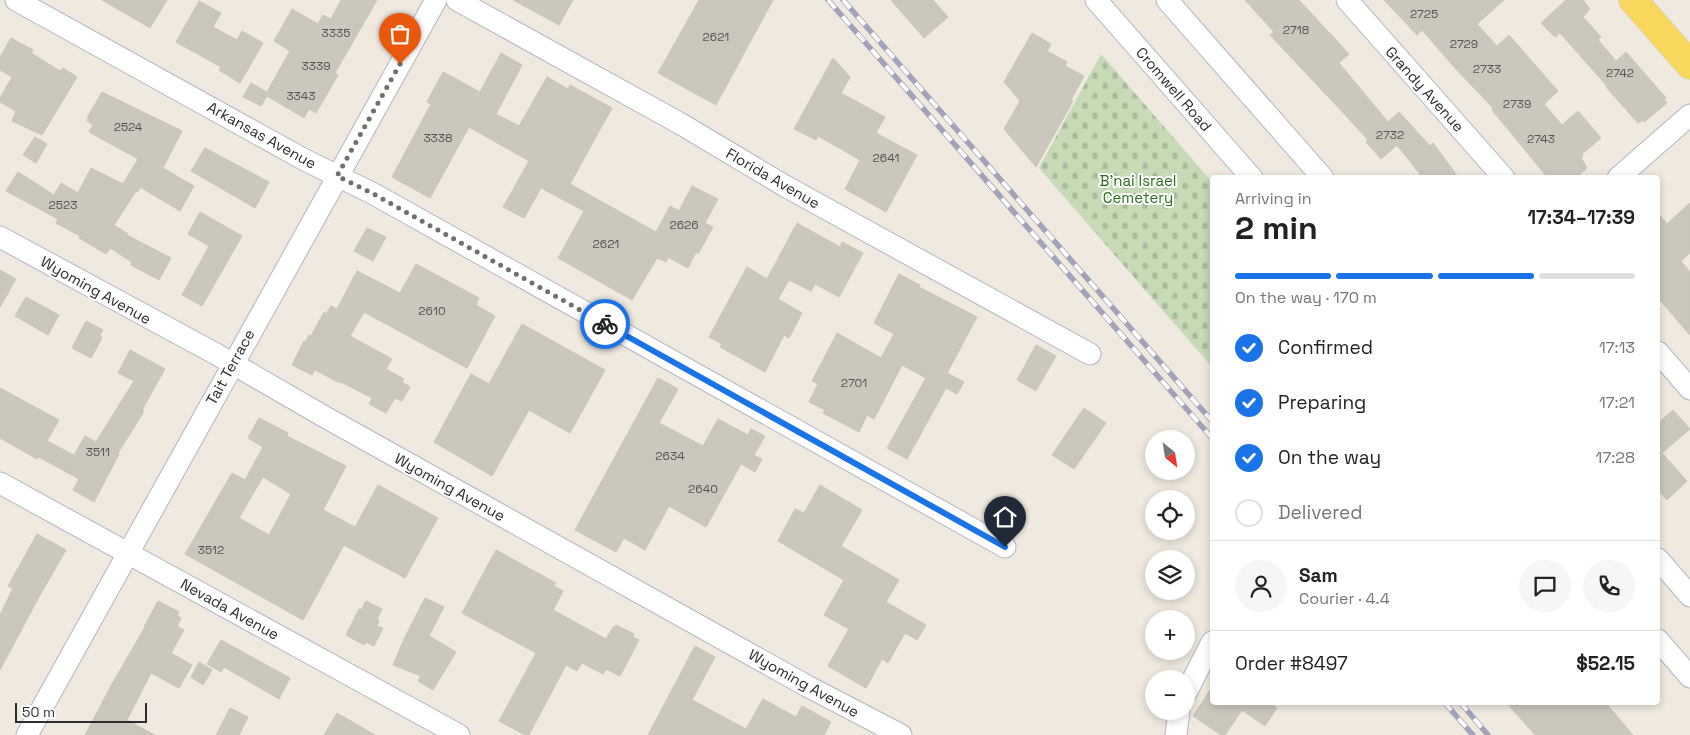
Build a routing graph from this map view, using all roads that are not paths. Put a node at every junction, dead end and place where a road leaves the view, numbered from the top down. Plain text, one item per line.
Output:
1 (16, 0) edge
2 (436, 0) edge
3 (457, 0) edge
4 (1096, 0) edge
5 (1167, 0) edge
6 (1347, 0) edge
7 (1633, 0) edge
8 (1690, 65) edge
9 (1690, 115) edge
10 (1249, 175) edge
11 (1320, 175) edge
12 (1501, 175) edge
13 (1621, 175) edge
14 (337, 176) junction
15 (0, 237) edge
16 (1090, 354) dead end
17 (1660, 354) edge
18 (232, 364) junction
19 (1690, 389) edge
20 (0, 483) edge
21 (1005, 547) dead end
22 (128, 553) junction
23 (1660, 561) edge
24 (1690, 596) edge
25 (1660, 642) edge
26 (1210, 646) edge
27 (1195, 675) edge
28 (1690, 677) edge
29 (1178, 720) edge
30 (27, 735) edge
31 (459, 735) edge
32 (901, 735) edge
33 (1176, 735) edge

1 - 14 street, Arkansas Avenue
2 - 14 street, Tait Terrace
3 - 16 street, Florida Avenue
4 - 10 street, Cromwell Road
5 - 11 street
6 - 12 street, Grandy Avenue
7 - 8 main road
9 - 13 street
14 - 18 street, Tait Terrace
14 - 21 street, Arkansas Avenue
15 - 18 street, Wyoming Avenue
17 - 19 street
18 - 22 street, Tait Terrace
18 - 32 street, Wyoming Avenue
20 - 22 street, Nevada Avenue
22 - 30 street, Tait Terrace
22 - 31 street, Nevada Avenue
23 - 24 street
25 - 28 street
26 - 27 street
29 - 33 street

